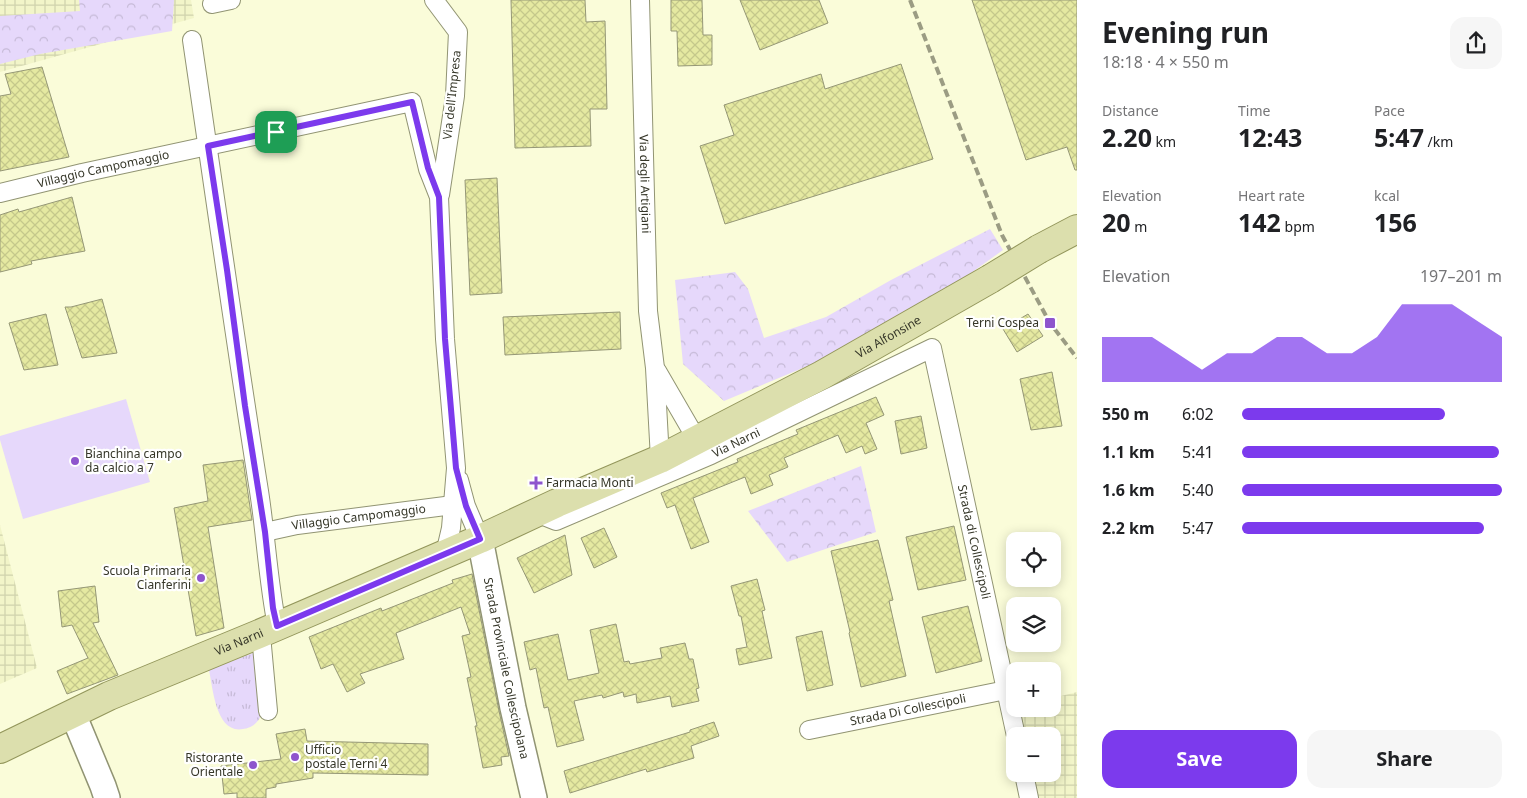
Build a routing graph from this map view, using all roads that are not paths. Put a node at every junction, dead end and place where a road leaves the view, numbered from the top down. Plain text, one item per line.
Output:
1 (231, 0) edge
2 (434, 0) edge
3 (640, 0) edge
4 (212, 4) dead end
5 (192, 40) dead end
6 (208, 146) junction
7 (0, 193) edge
8 (439, 197) junction
9 (1077, 229) edge
10 (932, 348) joint
11 (655, 368) junction
12 (697, 440) junction
13 (660, 459) junction
14 (456, 468) junction
15 (453, 505) junction
16 (536, 513) junction
17 (265, 532) junction
18 (480, 539) junction
19 (445, 554) junction
20 (268, 630) junction
21 (1006, 690) joint
22 (268, 711) dead end
23 (73, 714) junction
24 (810, 730) dead end
25 (0, 749) edge
26 (1026, 782) edge
27 (107, 798) edge
28 (534, 798) edge
29 (1029, 798) edge

1 - 4 street
2 - 8 street, Via dell'Impresa
3 - 11 street, Via degli Artigiani
5 - 6 street
6 - 7 street, Villaggio Campomaggio
6 - 8 street, Villaggio Campomaggio
6 - 17 street
8 - 14 street, Villaggio Campomaggio
9 - 12 main road, Via Alfonsine, bridge
10 - 16 street, Via Narni
10 - 21 street, Strada di Collescipoli
11 - 12 street, Via degli Artigiani
11 - 13 street, Via degli Artigiani
12 - 13 main road, Via Narni
13 - 16 main road, Via Narni
14 - 15 street, Villaggio Campomaggio
14 - 18 street, Villaggio Campomaggio
15 - 17 street, Villaggio Campomaggio
15 - 19 street, Villaggio Campomaggio
16 - 18 main road, Via Narni
17 - 20 street
18 - 19 main road, Via Narni
18 - 28 street, Strada Provinciale Collescipolana
19 - 20 main road, Via Narni
20 - 22 street
20 - 23 main road, Via Narni
21 - 24 street, Strada Di Collescipoli
23 - 25 main road, Via Narni
23 - 27 street
26 - 29 street

